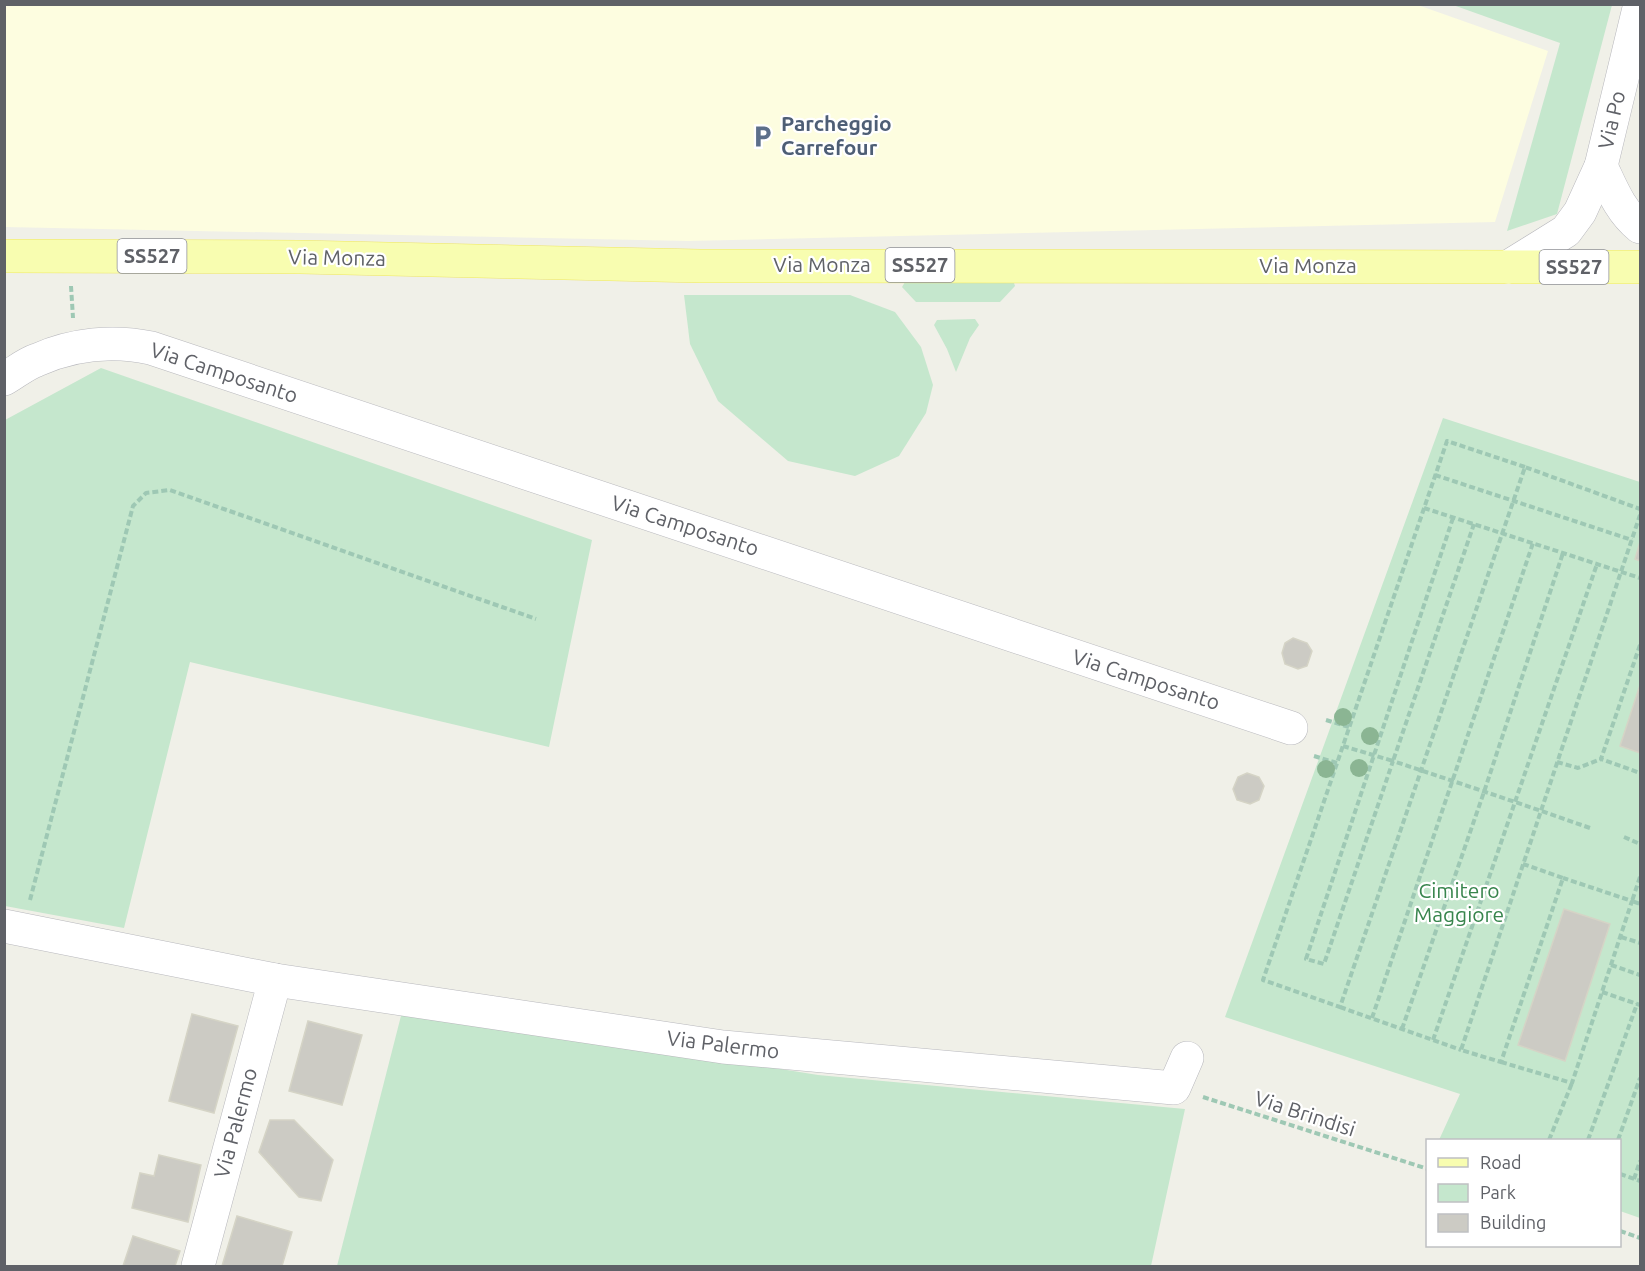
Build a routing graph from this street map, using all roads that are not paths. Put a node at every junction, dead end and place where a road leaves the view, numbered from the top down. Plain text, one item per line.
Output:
1 (1640, 4) edge
2 (1601, 166) junction
3 (1641, 227) edge
4 (4, 256) edge
5 (1508, 267) junction
6 (1641, 267) edge
7 (4, 379) edge
8 (1291, 728) dead end
9 (13, 928) edge
10 (275, 980) junction
11 (1187, 1058) dead end
12 (198, 1266) edge

1 - 2 street, Via Po
2 - 3 street, Via Po
2 - 5 street, Via Po
4 - 5 main road, Via Monza / SS527
5 - 6 main road, Via Monza / SS527
7 - 8 street, Via Camposanto
9 - 10 street, Via Palermo
10 - 11 street, Via Palermo
10 - 12 street, Via Palermo

